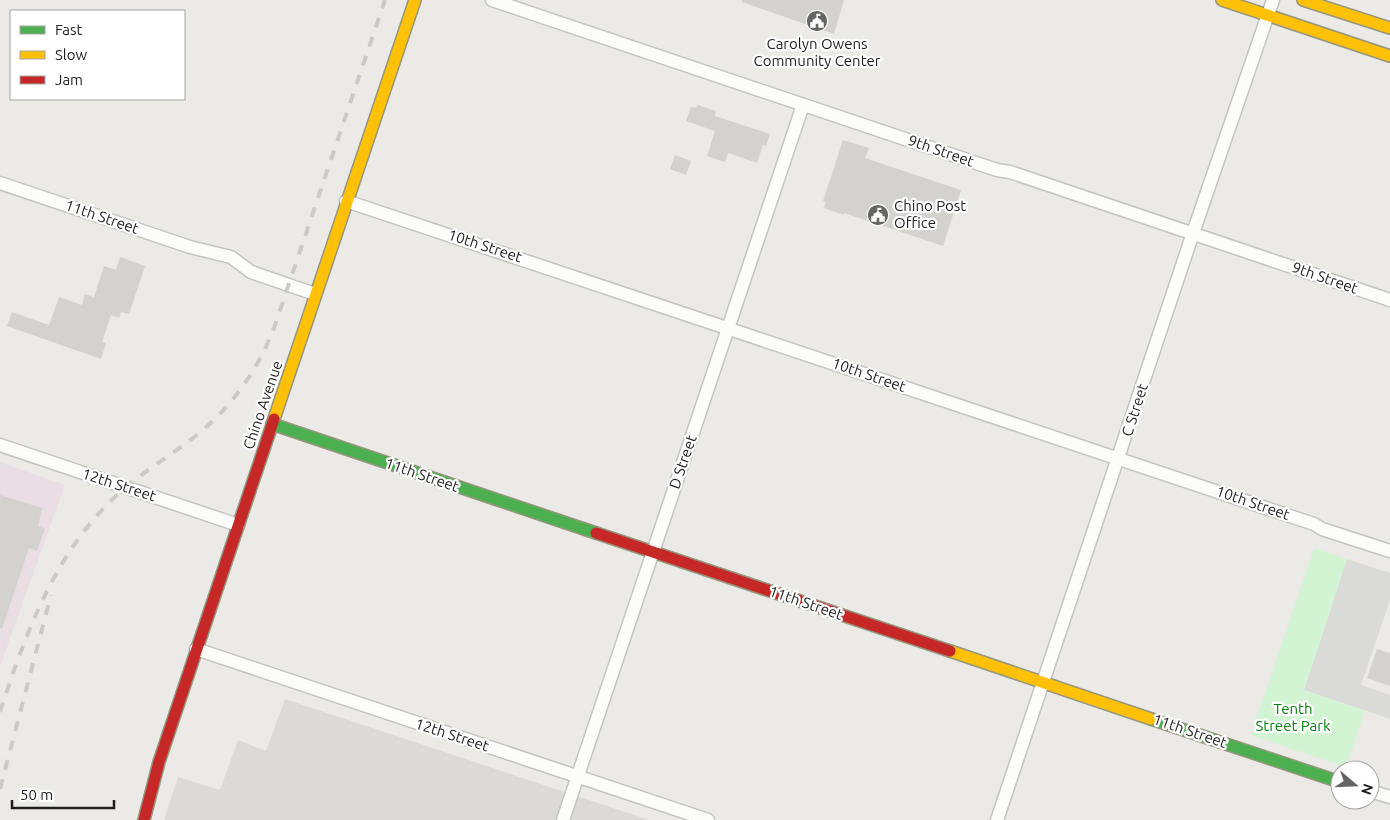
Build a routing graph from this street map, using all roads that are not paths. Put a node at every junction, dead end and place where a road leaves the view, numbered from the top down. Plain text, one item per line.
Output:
1 (415, 0) edge
2 (492, 0) edge
3 (1222, 0) edge
4 (1273, 0) edge
5 (1303, 0) edge
6 (1268, 15) junction
7 (1390, 28) edge
8 (1390, 56) edge
9 (803, 105) junction
10 (0, 182) edge
11 (346, 201) junction
12 (1193, 233) junction
13 (315, 294) junction
14 (1390, 300) edge
15 (729, 327) junction
16 (272, 424) junction
17 (0, 445) edge
18 (1119, 458) junction
19 (238, 525) junction
20 (653, 551) junction
21 (1390, 551) edge
22 (196, 649) junction
23 (1044, 682) junction
24 (578, 776) junction
25 (1330, 779) edge
26 (144, 820) edge
27 (563, 820) edge
28 (708, 820) edge
29 (997, 820) edge

1 - 11 main road, Chino Avenue
2 - 9 street, 9th Street
3 - 6 main road
4 - 6 street, C Street
5 - 7 main road
6 - 8 main road
6 - 12 street, C Street
9 - 12 street, 9th Street
9 - 15 street, D Street
10 - 13 street, 11th Street
11 - 13 main road, Chino Avenue
11 - 15 street, 10th Street
12 - 14 street, 9th Street
12 - 18 street, C Street
13 - 16 main road, Chino Avenue
15 - 18 street, 10th Street
15 - 20 street, D Street
16 - 19 main road, Chino Avenue
16 - 20 main road, 11th Street
17 - 19 street, 12th Street
18 - 21 street, 10th Street
18 - 23 street, C Street
19 - 22 main road, Chino Avenue
20 - 23 main road, 11th Street
20 - 24 street, D Street
22 - 24 street, 12th Street
22 - 26 main road, Chino Avenue
23 - 25 main road, 11th Street
23 - 29 street, C Street
24 - 27 street, D Street
24 - 28 street, 12th Street

